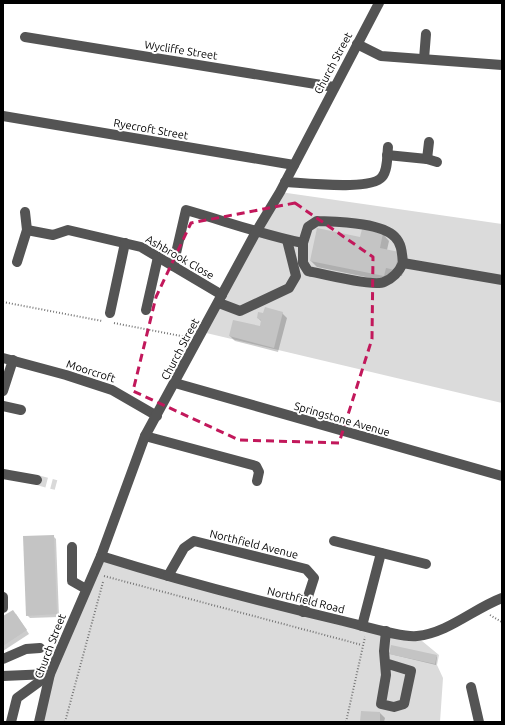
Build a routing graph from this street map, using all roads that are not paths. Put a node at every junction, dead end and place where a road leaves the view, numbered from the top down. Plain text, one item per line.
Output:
1 (380, 3) edge
2 (426, 34) dead end
3 (25, 38) dead end
4 (357, 44) junction
5 (424, 59) junction
6 (502, 65) edge
7 (334, 87) junction
8 (3, 116) edge
9 (429, 142) dead end
10 (427, 159) junction
11 (437, 162) dead end
12 (294, 165) junction
13 (285, 182) junction
14 (25, 212) dead end
15 (27, 230) junction
16 (256, 232) junction
17 (287, 240) junction
18 (125, 243) junction
19 (303, 243) junction
20 (158, 257) junction
21 (18, 262) dead end
22 (403, 263) junction
23 (173, 266) junction
24 (502, 280) edge
25 (220, 299) junction
26 (146, 310) dead end
27 (107, 317) road end
28 (3, 358) edge
29 (13, 360) junction
30 (175, 383) junction
31 (3, 391) edge
32 (3, 406) edge
33 (21, 410) dead end
34 (157, 416) junction
35 (146, 436) junction
36 (3, 474) edge
37 (502, 476) edge
38 (37, 480) tunnel mouth
39 (257, 481) dead end
40 (334, 541) dead end
41 (72, 547) dead end
42 (381, 553) junction
43 (101, 556) junction
44 (426, 564) dead end
45 (168, 576) junction
46 (86, 589) junction
47 (3, 597) edge
48 (502, 598) edge
49 (3, 608) edge
50 (303, 612) junction
51 (362, 626) junction
52 (386, 631) junction
53 (40, 648) dead end
54 (3, 659) edge
55 (385, 663) junction
56 (50, 674) junction
57 (3, 676) edge
58 (472, 687) dead end
59 (11, 722) edge
60 (40, 722) edge
61 (479, 722) edge

1 - 4 street, Church Street
2 - 5 street
3 - 7 street, Wycliffe Street
4 - 5 street
4 - 7 street, Church Street
5 - 6 street
7 - 12 street, Church Street
8 - 12 street, Ryecroft Street
9 - 10 street
10 - 11 street
10 - 13 street
12 - 13 street, Church Street
13 - 16 street, Church Street
14 - 15 street
15 - 18 street, Ashbrook Close
15 - 21 street
16 - 17 street
16 - 23 street
16 - 25 street, Church Street
17 - 19 street
17 - 25 street, Ashbrook Close
18 - 20 street, Ashbrook Close
18 - 27 street
19 - 22 street
19 - 22 street
20 - 23 street, Ashbrook Close
20 - 26 street
22 - 24 street
23 - 25 street, Ashbrook Close
25 - 30 street, Church Street
28 - 29 street, Moorcroft
29 - 31 street
29 - 34 street, Moorcroft
30 - 34 street, Church Street
30 - 37 street, Springstone Avenue
32 - 33 street
34 - 35 street, Church Street
35 - 39 street
35 - 43 street, Church Street
36 - 38 street
40 - 42 street
41 - 46 street
42 - 44 street
42 - 51 street
43 - 45 street, Northfield Road
43 - 46 street, Church Street
45 - 50 street, Northfield Road
45 - 50 street, Northfield Avenue
46 - 56 street, Church Street
47 - 49 street
48 - 52 street, Northfield Road
50 - 51 street, Northfield Road
51 - 52 street, Northfield Road
52 - 55 street
53 - 54 street
55 - 55 street
56 - 57 street
56 - 59 street
56 - 60 street, Church Street
58 - 61 street

